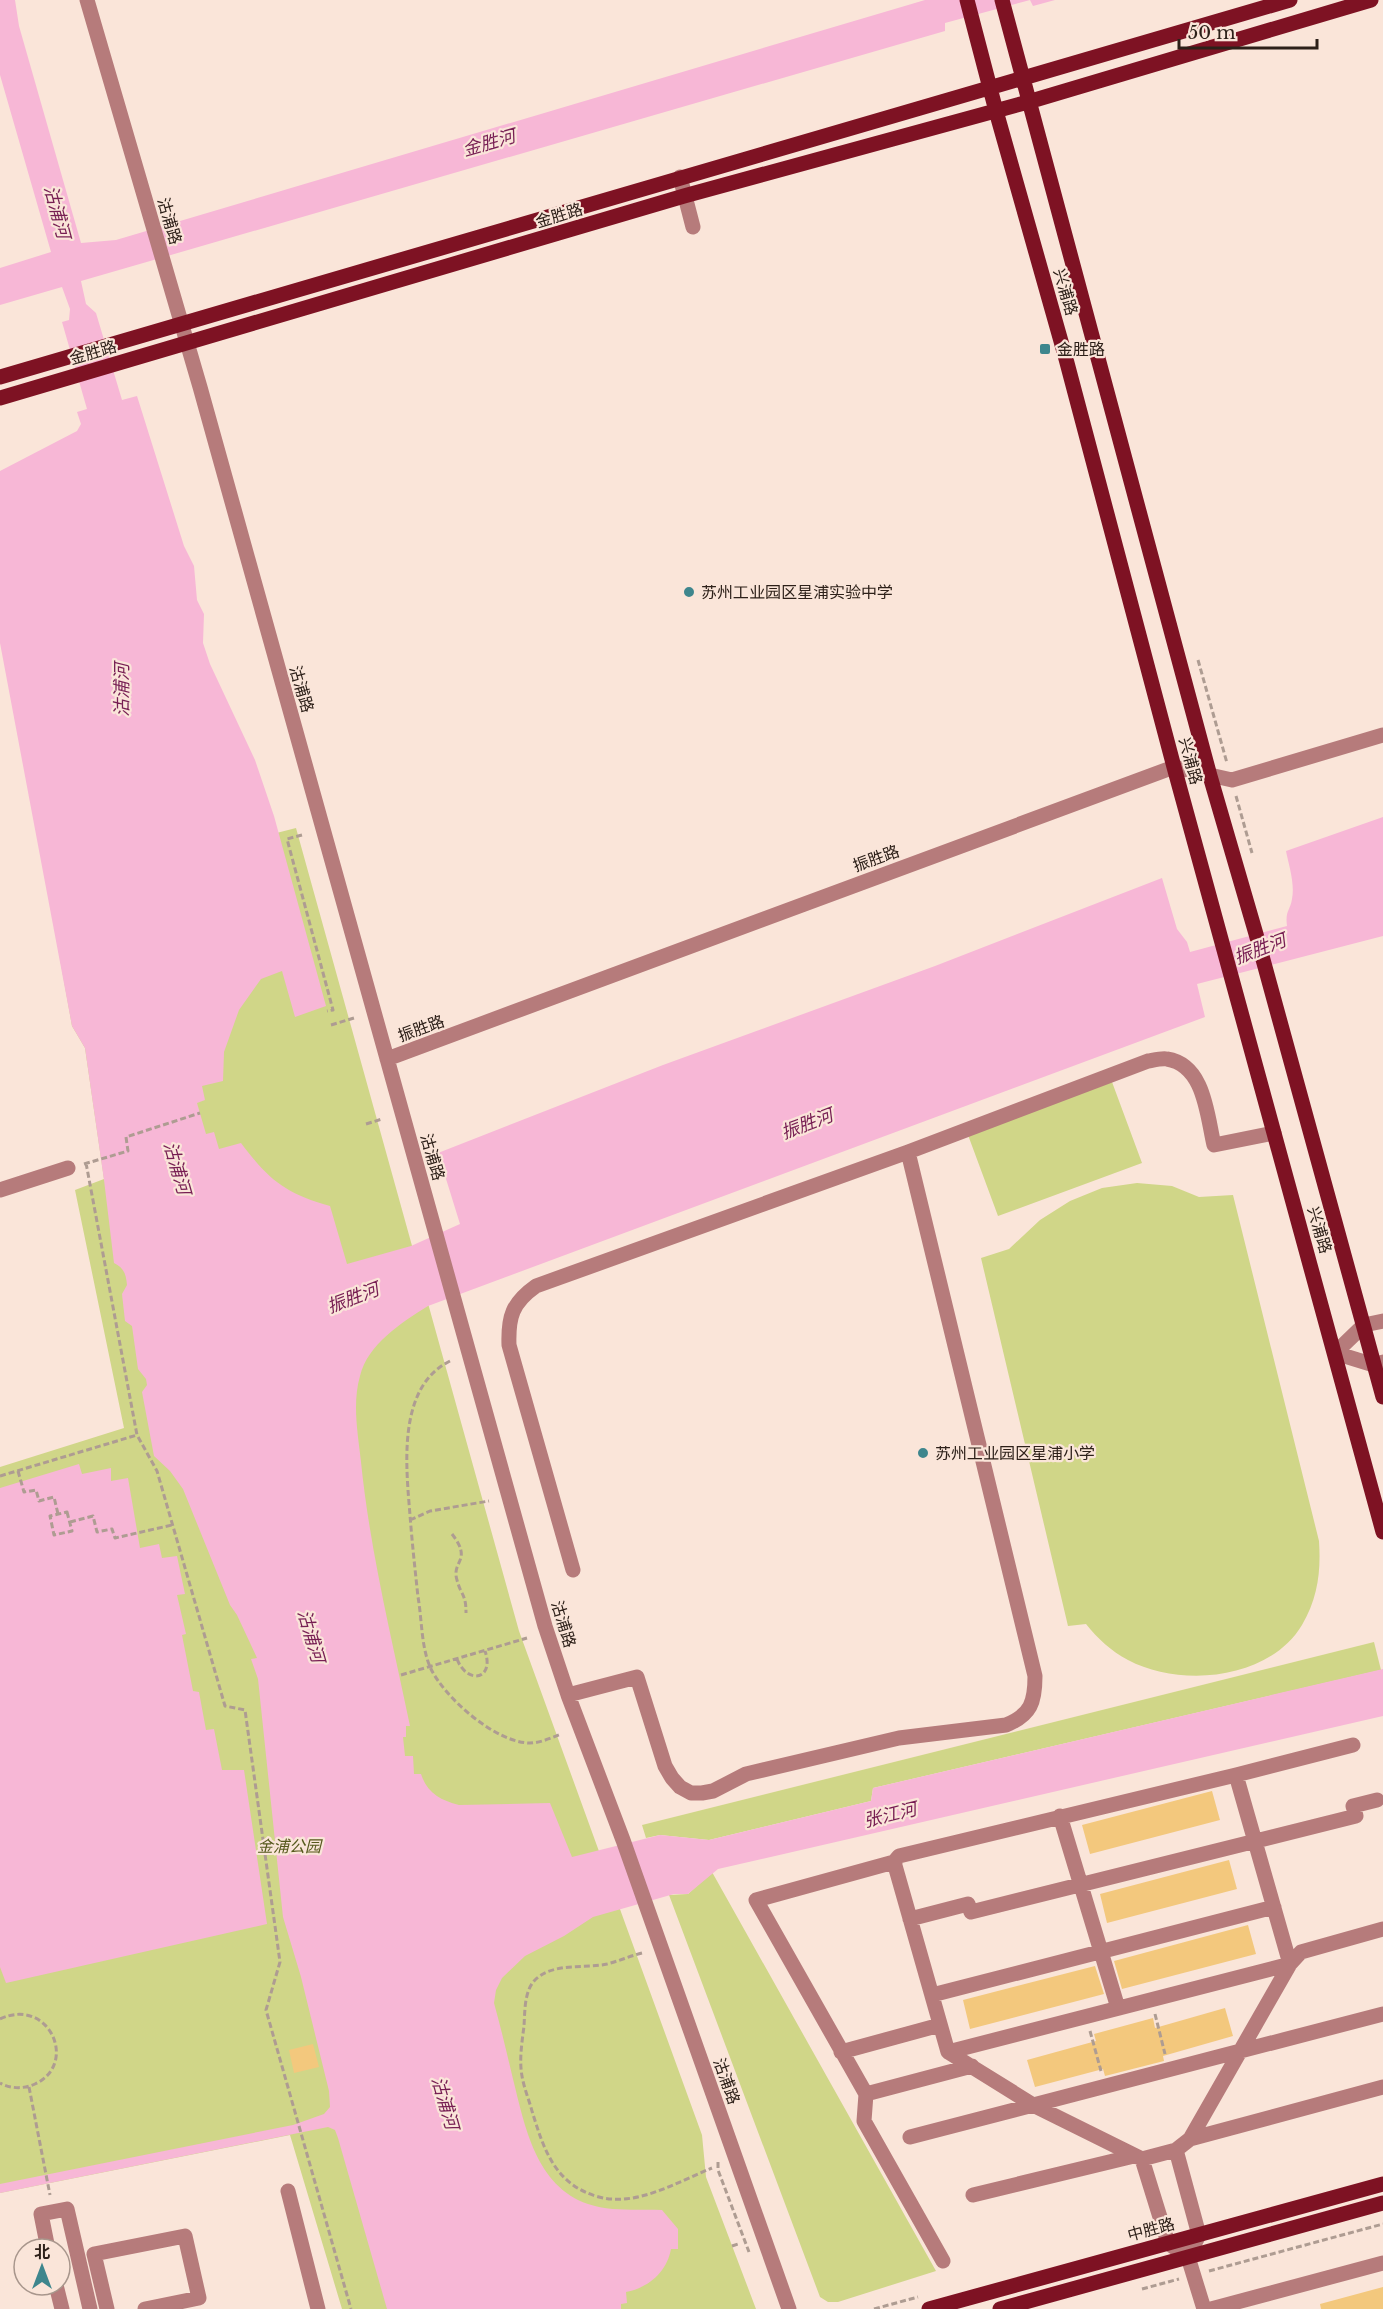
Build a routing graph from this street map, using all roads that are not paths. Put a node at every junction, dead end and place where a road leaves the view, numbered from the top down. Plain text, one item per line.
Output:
1 (87, 0) edge
2 (967, 0) edge
3 (1290, 0) edge
4 (1371, 0) edge
5 (1003, 5) edge
6 (1022, 78) junction
7 (989, 87) junction
8 (1028, 102) junction
9 (996, 111) junction
10 (680, 177) junction
11 (684, 196) junction
12 (693, 227) dead end
13 (182, 325) junction
14 (187, 344) junction
15 (0, 377) edge
16 (0, 398) edge
17 (1383, 735) edge
18 (1174, 766) junction
19 (1210, 776) junction
20 (387, 1059) junction
21 (1274, 1133) junction
22 (908, 1152) junction
23 (68, 1168) road end
24 (0, 1190) edge
25 (1383, 1321) edge
26 (1364, 1325) junction
27 (1335, 1353) junction
28 (1379, 1364) edge
29 (1383, 1397) edge
30 (1383, 1532) edge
31 (573, 1570) dead end
32 (568, 1695) junction
33 (1353, 1745) dead end
34 (1236, 1775) junction
35 (1377, 1800) dead end
36 (1060, 1816) junction
37 (1255, 1840) junction
38 (894, 1862) junction
39 (1080, 1884) junction
40 (1274, 1907) junction
41 (910, 1919) junction
42 (1383, 1929) edge
43 (1101, 1953) junction
44 (1290, 1964) junction
45 (932, 1995) junction
46 (1118, 2008) junction
47 (1383, 2013) edge
48 (940, 2025) junction
49 (1240, 2051) junction
50 (841, 2052) junction
51 (948, 2052) junction
52 (972, 2066) junction
53 (1383, 2086) edge
54 (866, 2094) junction
55 (1035, 2106) junction
56 (910, 2137) dead end
57 (1190, 2139) junction
58 (1176, 2150) junction
59 (1138, 2157) junction
60 (1383, 2184) edge
61 (288, 2191) dead end
62 (973, 2195) dead end
63 (1383, 2203) edge
64 (1199, 2235) junction
65 (46, 2237) edge
66 (1168, 2243) junction
67 (1188, 2257) junction
68 (943, 2261) dead end
69 (1383, 2263) edge
70 (90, 2309) edge
71 (107, 2309) edge
72 (145, 2309) edge
73 (318, 2309) edge
74 (789, 2309) edge
75 (929, 2309) edge
76 (1000, 2309) edge
77 (1204, 2309) edge
78 (1210, 2309) edge

1 - 13 street, 沽浦路
2 - 7 main road, 兴浦路
3 - 6 main road, 金胜路
4 - 8 main road, 金胜路
5 - 6 main road, 兴浦路
6 - 7 main road, 金胜路
6 - 8 main road, 兴浦路
7 - 9 main road, 兴浦路
7 - 10 main road, 金胜路
8 - 9 main road, 金胜路
8 - 19 main road, 兴浦路
9 - 11 main road, 金胜路
9 - 18 main road, 兴浦路
10 - 11 street
10 - 13 main road, 金胜路
11 - 12 street
11 - 14 main road, 金胜路
13 - 14 street, 沽浦路
13 - 15 main road, 金胜路
14 - 16 main road, 金胜路
14 - 20 street, 沽浦路
17 - 19 street
18 - 19 street
18 - 20 street, 振胜路
18 - 21 main road, 兴浦路
19 - 26 main road, 兴浦路
20 - 32 street, 沽浦路
21 - 22 street
21 - 27 main road, 兴浦路
22 - 31 street
22 - 32 street
23 - 24 street
25 - 26 street
26 - 27 street
26 - 28 main road, 兴浦路
27 - 28 street
27 - 30 main road, 兴浦路
28 - 29 main road, 兴浦路
32 - 74 street, 沽浦路
33 - 34 street
34 - 36 street
34 - 37 street
35 - 37 street
36 - 38 street
36 - 39 street
37 - 39 street
37 - 40 street
38 - 41 street
38 - 50 street
39 - 41 street
39 - 43 street
40 - 43 street
40 - 44 street
41 - 45 street
42 - 44 street
43 - 45 street
43 - 46 street
44 - 46 street
44 - 49 street
45 - 48 street
46 - 51 street
47 - 49 street
48 - 50 street
48 - 51 street
49 - 55 street
49 - 57 street
50 - 54 street
51 - 52 street
52 - 54 street
52 - 55 street
53 - 57 street
54 - 68 street
55 - 56 street
55 - 59 street
57 - 58 street
58 - 59 street
58 - 64 street
59 - 62 street
59 - 66 street
60 - 64 main road, 中胜路
61 - 73 street
63 - 67 main road
64 - 66 main road, 中胜路
64 - 67 street
65 - 70 street
66 - 67 street
66 - 75 main road, 中胜路
67 - 76 main road
67 - 77 street
69 - 78 street
71 - 72 street

